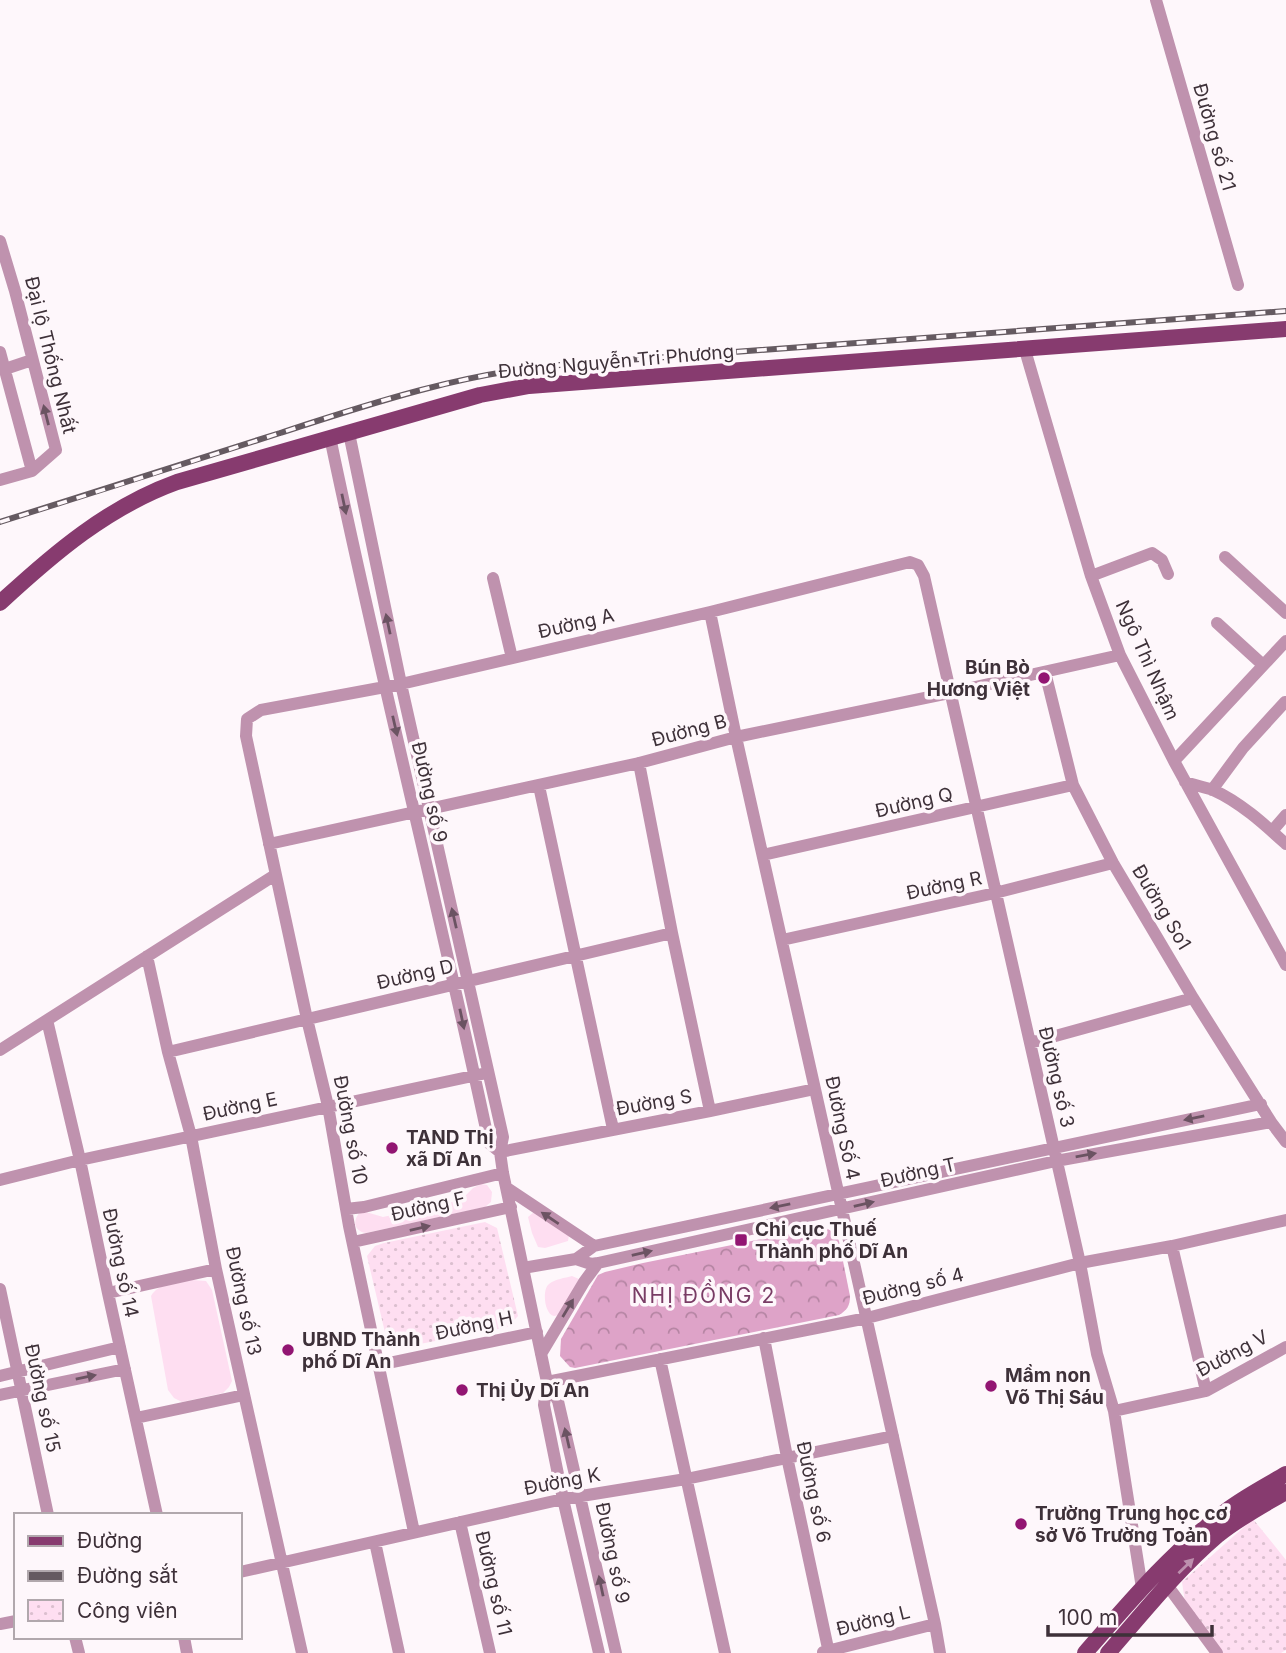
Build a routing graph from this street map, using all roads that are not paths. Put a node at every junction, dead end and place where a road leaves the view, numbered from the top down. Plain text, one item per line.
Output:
1 (1156, 0) edge
2 (0, 241) edge
3 (1238, 285) dead end
4 (1286, 329) edge
5 (1025, 350) junction
6 (0, 352) edge
7 (32, 360) junction
8 (5, 369) junction
9 (349, 433) junction
10 (330, 437) junction
11 (32, 471) junction
12 (0, 480) edge
13 (1225, 557) dead end
14 (1168, 575) dead end
15 (924, 576) joint
16 (1091, 576) junction
17 (493, 578) dead end
18 (0, 603) edge
19 (710, 612) junction
20 (1286, 613) edge
21 (1217, 623) dead end
22 (1285, 645) edge
23 (1120, 655) junction
24 (512, 658) junction
25 (1263, 665) junction
26 (1045, 672) junction
27 (401, 684) junction
28 (386, 686) junction
29 (949, 693) junction
30 (1285, 702) edge
31 (246, 736) joint
32 (736, 737) junction
33 (1174, 761) junction
34 (639, 763) junction
35 (1185, 782) junction
36 (1073, 785) junction
37 (539, 786) junction
38 (1212, 790) junction
39 (975, 808) junction
40 (428, 809) junction
41 (415, 812) junction
42 (1286, 815) edge
43 (1272, 831) junction
44 (269, 844) junction
45 (1286, 844) edge
46 (763, 855) junction
47 (1113, 863) junction
48 (275, 875) junction
49 (995, 893) junction
50 (672, 933) junction
51 (782, 940) junction
52 (1282, 948) edge
53 (575, 956) junction
54 (147, 957) junction
55 (1286, 965) edge
56 (469, 981) junction
57 (455, 984) junction
58 (1193, 998) junction
59 (307, 1019) junction
60 (47, 1020) junction
61 (1030, 1043) junction
62 (0, 1050) edge
63 (168, 1052) junction
64 (489, 1073) junction
65 (475, 1076) junction
66 (815, 1088) junction
67 (1261, 1104) junction
68 (328, 1106) junction
69 (710, 1111) junction
70 (1271, 1122) junction
71 (613, 1129) junction
72 (191, 1136) junction
73 (1286, 1142) edge
74 (1053, 1147) junction
75 (499, 1152) junction
76 (80, 1160) junction
77 (1056, 1161) junction
78 (503, 1173) junction
79 (0, 1180) edge
80 (507, 1188) junction
81 (838, 1194) junction
82 (511, 1207) junction
83 (346, 1209) junction
84 (841, 1209) junction
85 (1286, 1220) edge
86 (353, 1242) junction
87 (594, 1246) junction
88 (1172, 1246) junction
89 (576, 1259) junction
90 (598, 1263) junction
91 (1080, 1264) junction
92 (523, 1268) junction
93 (216, 1269) junction
94 (0, 1289) edge
95 (108, 1293) junction
96 (867, 1318) junction
97 (537, 1332) junction
98 (764, 1338) junction
99 (120, 1347) junction
100 (1286, 1347) edge
101 (541, 1354) junction
102 (660, 1359) junction
103 (379, 1365) junction
104 (125, 1369) junction
105 (17, 1372) junction
106 (0, 1376) edge
107 (547, 1382) junction
108 (21, 1390) junction
109 (1206, 1391) junction
110 (0, 1395) edge
111 (244, 1395) junction
112 (1114, 1411) junction
113 (136, 1418) junction
114 (892, 1436) junction
115 (787, 1457) junction
116 (1286, 1474) edge
117 (686, 1479) junction
118 (1286, 1492) edge
119 (581, 1496) junction
120 (563, 1499) junction
121 (48, 1513) edge
122 (157, 1513) edge
123 (460, 1522) junction
124 (414, 1532) junction
125 (374, 1542) junction
126 (281, 1563) junction
127 (242, 1572) edge
128 (1161, 1579) junction
129 (1142, 1588) junction
130 (935, 1624) junction
131 (826, 1652) edge
132 (302, 1653) edge
133 (399, 1653) edge
134 (490, 1653) edge
135 (599, 1653) edge
136 (616, 1653) edge
137 (725, 1653) edge
138 (940, 1653) edge
139 (1085, 1653) edge
140 (1108, 1653) edge
141 (1217, 1653) edge

1 - 3 street, Đường số 21
2 - 7 street, Đại lộ Thống Nhất
4 - 5 main road, Đường Nguyễn Tri Phương
5 - 9 main road, Đường Nguyễn Tri Phương
5 - 16 street, Ngô Thì Nhậm
6 - 8 street
7 - 8 street
11 -> 7 street, Đại lộ Thống Nhất
8 - 11 street
9 - 10 main road, Đường Nguyễn Tri Phương
27 -> 9 street, Đường số 9
10 - 18 main road, Đường Nguyễn Tri Phương
10 -> 28 street, Đường số 9
11 - 12 street
13 - 20 street
14 - 16 street
15 - 19 street, Đường A
15 - 29 street, Đường số 3
16 - 23 street, Ngô Thì Nhậm
17 - 24 street
19 - 24 street, Đường A
19 - 32 street, Đường Số 4
21 - 25 street
22 - 25 street
23 - 26 street, Đường B
23 - 33 street, Ngô Thì Nhậm
24 - 27 street, Đường A
25 - 33 street
26 - 29 street, Đường B
26 - 36 street, Đường So1
27 - 28 street, Đường A
27 - 40 street, Đường số 9
28 - 31 street, Đường A
28 -> 41 street, Đường số 9
29 - 32 street, Đường B
29 - 39 street, Đường số 3
30 - 38 street
31 - 44 street, Đường số 10
32 - 34 street, Đường B
32 - 46 street, Đường Số 4
33 - 35 street, Ngô Thì Nhậm
34 - 37 street, Đường B
34 - 50 street
35 - 38 street
35 - 52 street, Ngô Thì Nhậm
36 - 39 street, Đường Q
36 - 47 street, Đường So1
37 - 40 street, Đường B
37 - 53 street
38 - 43 street
39 - 46 street, Đường Q
39 - 49 street, Đường số 3
40 - 41 street, Đường B
56 -> 40 street, Đường số 9
41 - 44 street, Đường B
41 - 57 street, Đường số 9
42 - 43 street
43 - 45 street
44 - 48 street, Đường số 10
46 - 51 street, Đường Số 4
47 - 49 street, Đường R
47 - 58 street, Đường So1
48 - 54 street
48 - 59 street, Đường số 10
49 - 51 street, Đường R
49 - 61 street, Đường số 3
50 - 53 street, Đường D
50 - 69 street
51 - 66 street, Đường Số 4
52 - 55 street, Ngô Thì Nhậm
53 - 56 street, Đường D
53 - 71 street
54 - 60 street
54 - 63 street, Đường số 13
56 - 57 street, Đường D
56 - 64 street, Đường số 9
57 - 59 street, Đường D
57 -> 65 street, Đường số 9
58 - 61 street
58 - 67 street, Đường So1
59 - 63 street, Đường D
59 - 68 street, Đường số 10
60 - 62 street
60 - 76 street, Đường số 14
61 - 74 street, Đường số 3
63 - 72 street, Đường số 13
64 - 65 street, Đường E
64 - 75 street, Đường số 9
65 - 68 street, Đường E
65 - 75 street, Đường số 9
66 - 69 street, Đường S
66 - 81 street, Đường Số 4
67 - 70 street, Đường So1
67 -> 74 street, Đường T
68 - 72 street, Đường E
68 - 83 street, Đường số 10
69 - 71 street, Đường S
70 - 73 street, Đường So1
77 -> 70 street, Đường T
71 - 75 street, Đường S
72 - 76 street, Đường E
72 - 93 street, Đường số 13
74 - 77 street, Đường số 3
74 - 81 street, Đường T
75 - 78 street, Đường số 9
76 - 79 street, Đường E
76 - 95 street, Đường số 14
84 -> 77 street, Đường T
77 - 91 street, Đường số 3
78 - 80 street, Đường số 9
78 - 83 street, Đường F
80 - 82 street, Đường số 9
87 -> 80 street
81 - 84 street, Đường Số 4
81 -> 87 street, Đường T
86 -> 82 street, Đường F
82 - 92 street, Đường số 9
83 - 86 street, Đường số 10
90 -> 84 street, Đường T
84 - 96 street, Đường Số 4
85 - 88 street, Đường số 4
86 - 103 street, Đường số 10
87 - 89 street, Đường T
88 - 91 street, Đường số 4
88 - 109 street
89 - 90 street, Đường T
89 - 92 street, Đường T
101 -> 90 street
91 - 96 street, Đường số 4
91 - 112 street, Đường số 3
92 - 97 street, Đường số 9
93 - 95 street
93 - 111 street, Đường số 13
94 - 105 street, Đường số 15
95 - 99 street, Đường số 14
96 - 98 street, Đường số 4
96 - 114 street, Đường Số 4
97 - 101 street, Đường số 9
97 - 103 street, Đường H
98 - 102 street, Đường số 4
98 - 115 street, Đường số 6
99 - 104 street, Đường số 14
99 - 105 street
100 - 109 street, Đường V
101 - 107 street, Đường số 9
102 - 107 street, Đường số 4
102 - 117 street
103 - 124 street, Đường số 10
108 -> 104 street
104 - 113 street, Đường số 14
105 - 106 street
105 - 108 street, Đường số 15
119 -> 107 street, Đường số 9
107 - 120 street, Đường số 9
108 - 110 street
108 - 121 street, Đường số 15
109 - 112 street, Đường V
111 - 113 street
111 - 126 street, Đường số 13
112 - 129 street, Đường số 3
113 - 122 street, Đường số 14
114 - 115 street, Đường K
114 - 130 street, Đường Số 4
115 - 117 street, Đường K
115 - 131 street, Đường số 6
116 - 128 main road
117 - 119 street, Đường K
117 - 137 street
128 -> 118 main road
119 - 120 street, Đường K
136 -> 119 street, Đường số 9
120 - 123 street, Đường K
120 - 135 street, Đường số 9
123 - 124 street, Đường K
123 - 134 street, Đường số 11
124 - 125 street, Đường K
125 - 126 street, Đường K
125 - 133 street
126 - 127 street, Đường K
126 - 132 street, Đường số 13
128 - 129 main road
128 - 140 main road
128 - 141 street
129 - 139 main road
130 - 131 street, Đường L
130 - 138 street, Đường Số 4

